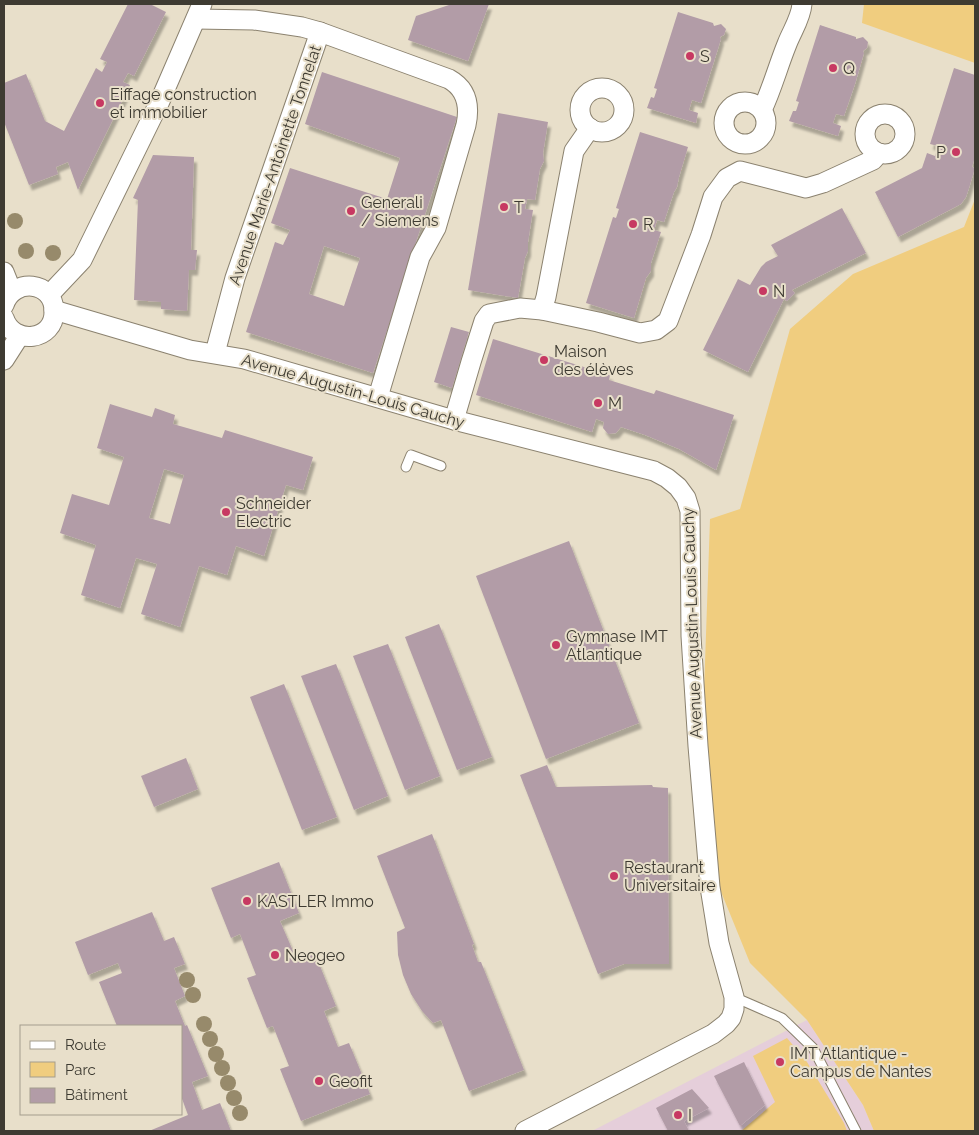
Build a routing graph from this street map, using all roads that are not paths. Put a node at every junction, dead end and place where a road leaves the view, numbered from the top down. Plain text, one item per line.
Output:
1 (802, 4) edge
2 (199, 11) edge
3 (320, 32) junction
4 (762, 110) junction
5 (590, 128) dead end
6 (740, 144) junction
7 (879, 153) dead end
8 (740, 171) junction
9 (4, 272) edge
10 (8, 298) edge
11 (51, 302) junction
12 (542, 310) junction
13 (4, 318) edge
14 (20, 336) junction
15 (215, 353) junction
16 (4, 360) edge
17 (378, 398) junction
18 (454, 420) junction
19 (441, 466) dead end
20 (406, 468) dead end
21 (734, 997) junction
22 (525, 1131) edge
23 (856, 1131) edge

1 - 4 street
2 - 3 street
2 - 11 street
3 - 15 street, Avenue Marie-Antoinette Tonnelat
3 - 17 street, Avenue Marie-Antoinette Tonnelat
4 - 6 street
4 - 6 street
5 - 12 street
6 - 8 street
7 - 8 street
8 - 12 street
9 - 10 street
10 - 11 street, Avenue Augustin-Louis Cauchy
11 - 14 street
11 - 15 street, Avenue Augustin-Louis Cauchy
12 - 18 street
13 - 14 street
14 - 16 street
15 - 17 street, Avenue Augustin-Louis Cauchy
17 - 18 street, Avenue Augustin-Louis Cauchy
18 - 21 street, Avenue Augustin-Louis Cauchy
19 - 20 lane
21 - 22 street, Avenue Augustin-Louis Cauchy
21 - 23 lane

